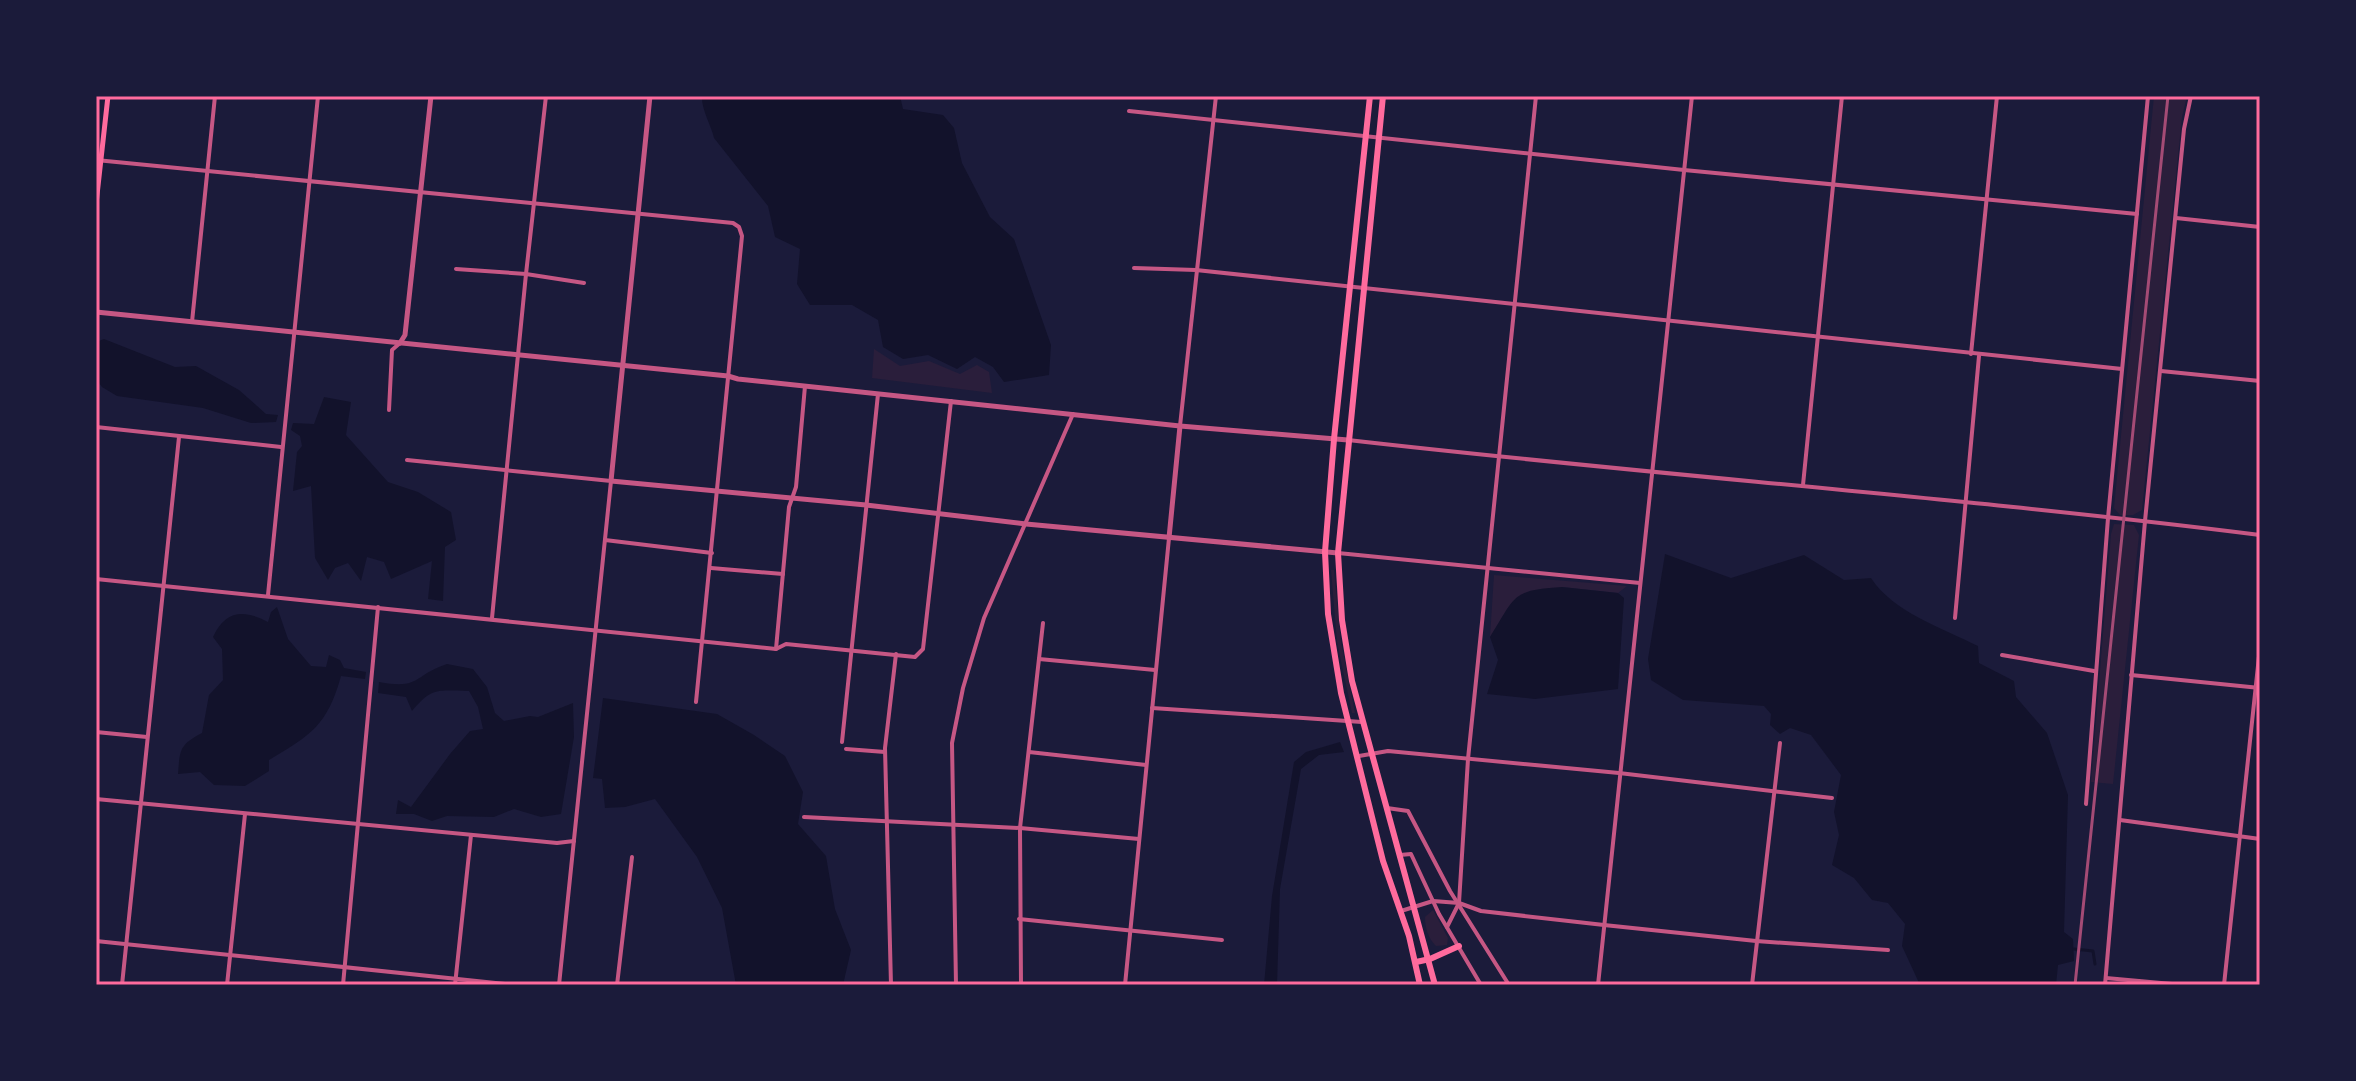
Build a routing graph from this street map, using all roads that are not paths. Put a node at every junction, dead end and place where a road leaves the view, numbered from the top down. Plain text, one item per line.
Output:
1 (108, 96) edge
2 (215, 96) edge
3 (318, 96) edge
4 (431, 96) edge
5 (546, 96) edge
6 (650, 96) edge
7 (1216, 96) edge
8 (1370, 96) edge
9 (1383, 96) edge
10 (1536, 96) edge
11 (1692, 96) edge
12 (1842, 96) edge
13 (1997, 96) edge
14 (2148, 96) edge
15 (2191, 96) edge
16 (1129, 111) dead end
17 (1213, 120) junction
18 (1366, 136) junction
19 (1379, 138) junction
20 (1530, 154) junction
21 (98, 161) edge
22 (1684, 170) junction
23 (208, 172) junction
24 (308, 181) junction
25 (1833, 186) junction
26 (421, 192) junction
27 (1988, 200) junction
28 (535, 203) junction
29 (96, 204) edge
30 (638, 214) junction
31 (2137, 214) junction
32 (2176, 218) junction
33 (2260, 227) edge
34 (1134, 268) dead end
35 (456, 269) dead end
36 (1196, 270) junction
37 (526, 274) junction
38 (584, 283) dead end
39 (1350, 287) junction
40 (1363, 288) junction
41 (1515, 305) junction
42 (96, 312) edge
43 (1668, 320) junction
44 (192, 322) junction
45 (295, 332) junction
46 (1817, 337) junction
47 (400, 343) junction
48 (518, 354) junction
49 (1971, 354) junction
50 (1979, 356) junction
51 (622, 365) junction
52 (2122, 369) junction
53 (2161, 371) junction
54 (728, 376) junction
55 (2260, 381) edge
56 (805, 386) junction
57 (878, 393) junction
58 (951, 401) junction
59 (389, 410) dead end
60 (1073, 414) junction
61 (1180, 426) junction
62 (96, 427) edge
63 (179, 437) junction
64 (1334, 439) junction
65 (1348, 440) junction
66 (281, 447) junction
67 (1499, 457) junction
68 (407, 460) dead end
69 (506, 469) junction
70 (1652, 472) junction
71 (611, 481) junction
72 (1803, 485) junction
73 (717, 492) junction
74 (792, 498) junction
75 (1965, 504) junction
76 (866, 505) junction
77 (938, 515) junction
78 (2108, 518) junction
79 (2145, 521) junction
80 (1026, 524) junction
81 (2260, 535) edge
82 (1169, 538) junction
83 (605, 540) junction
84 (1325, 552) junction
85 (712, 553) junction
86 (1338, 553) junction
87 (711, 568) junction
88 (1487, 569) junction
89 (783, 574) junction
90 (96, 579) edge
91 (1640, 583) junction
92 (163, 586) junction
93 (268, 596) junction
94 (378, 607) junction
95 (492, 618) junction
96 (1955, 618) dead end
97 (1043, 623) dead end
98 (596, 629) junction
99 (702, 641) junction
100 (2260, 647) edge
101 (776, 649) junction
102 (851, 649) junction
103 (896, 654) junction
104 (2002, 655) dead end
105 (1039, 659) junction
106 (1155, 670) junction
107 (2094, 671) junction
108 (2131, 675) junction
109 (2258, 688) edge
110 (696, 702) dead end
111 (1152, 708) junction
112 (1348, 721) junction
113 (1362, 722) junction
114 (96, 732) edge
115 (147, 737) junction
116 (842, 742) dead end
117 (1780, 743) dead end
118 (846, 749) dead end
119 (885, 752) junction
120 (1029, 752) junction
121 (1372, 754) junction
122 (1359, 756) junction
123 (1468, 759) junction
124 (1146, 765) junction
125 (1619, 773) junction
126 (1774, 793) junction
127 (1832, 798) dead end
128 (96, 799) edge
129 (141, 803) junction
130 (2086, 804) dead end
131 (1387, 808) junction
132 (245, 814) junction
133 (804, 817) dead end
134 (2120, 820) junction
135 (888, 823) junction
136 (357, 825) junction
137 (951, 825) junction
138 (1020, 828) junction
139 (471, 835) junction
140 (2241, 837) junction
141 (1139, 839) junction
142 (2260, 839) edge
143 (574, 841) junction
144 (1400, 855) junction
145 (632, 857) dead end
146 (1433, 901) junction
147 (1459, 903) junction
148 (1414, 907) junction
149 (1401, 911) junction
150 (1019, 919) junction
151 (1604, 925) junction
152 (1447, 927) junction
153 (1130, 931) junction
154 (1222, 940) dead end
155 (96, 941) edge
156 (1756, 941) junction
157 (127, 945) junction
158 (1459, 946) junction
159 (1888, 950) dead end
160 (230, 956) junction
161 (1430, 959) junction
162 (1416, 962) junction
163 (345, 968) junction
164 (2105, 978) junction
165 (455, 982) edge
166 (122, 985) edge
167 (227, 985) edge
168 (343, 985) edge
169 (514, 985) edge
170 (559, 985) edge
171 (617, 985) edge
172 (891, 985) edge
173 (956, 985) edge
174 (1021, 985) edge
175 (1125, 985) edge
176 (1420, 985) edge
177 (1435, 985) edge
178 (1481, 985) edge
179 (1509, 985) edge
180 (1598, 985) edge
181 (1752, 985) edge
182 (2105, 985) edge
183 (2183, 985) edge
184 (2224, 985) edge

1 - 21 main road
2 - 23 street
3 - 24 street
4 - 26 street
5 - 28 street
6 - 30 street
7 - 17 street
8 - 18 main road
9 - 19 main road
10 - 20 street
11 - 22 street
12 - 25 street
13 - 27 street
14 - 31 street
15 - 32 street
16 - 17 street
17 - 18 street
17 - 36 street
18 - 19 street
18 - 39 main road
19 - 20 street
19 - 40 main road
20 - 22 street
20 - 41 street
21 - 23 street
21 - 29 main road
22 - 25 street
22 - 43 street
23 - 24 street
23 - 44 street
24 - 26 street
24 - 45 street
25 - 27 street
25 - 46 street
26 - 28 street
26 - 47 street
27 - 31 street
27 - 49 street
28 - 30 street
28 - 37 street
30 - 51 street
30 - 54 street
31 - 52 street
32 - 33 street
32 - 53 street
34 - 36 street
35 - 37 street
36 - 39 street
36 - 61 street
37 - 38 street
37 - 48 street
39 - 40 street
39 - 64 main road
40 - 41 street
40 - 65 main road
41 - 43 street
41 - 67 street
42 - 44 street
43 - 46 street
43 - 70 street
44 - 45 street
45 - 47 street
45 - 66 street
46 - 49 street
46 - 72 street
47 - 48 street
47 - 59 street
48 - 51 street
48 - 69 street
49 - 50 street
50 - 52 street
50 - 75 street
51 - 54 street
51 - 71 street
52 - 78 street
53 - 55 street
53 - 79 street
54 - 56 street
54 - 73 street
56 - 57 street
56 - 74 street
57 - 58 street
57 - 76 street
58 - 60 street
58 - 77 street
60 - 61 street
60 - 80 street
61 - 64 street
61 - 82 street
62 - 63 street
63 - 66 street
63 - 92 street
64 - 65 street
64 - 84 main road
65 - 67 street
65 - 86 main road
66 - 93 street
67 - 70 street
67 - 88 street
68 - 69 street
69 - 71 street
69 - 95 street
70 - 72 street
70 - 91 street
71 - 73 street
71 - 83 street
72 - 75 street
73 - 74 street
73 - 85 street
74 - 76 street
74 - 89 street
75 - 78 street
75 - 96 street
76 - 77 street
76 - 102 street
77 - 80 street
77 - 103 street
78 - 79 street
78 - 107 street
79 - 81 street
79 - 108 street
80 - 82 street
80 - 137 street
82 - 84 street
82 - 106 street
83 - 85 street
83 - 98 street
84 - 86 street
84 - 112 main road
85 - 87 street
86 - 88 street
86 - 113 main road
87 - 89 street
87 - 99 street
88 - 91 street
88 - 123 street
89 - 101 street
90 - 92 street
91 - 125 street
92 - 93 street
92 - 115 street
93 - 94 street
94 - 95 street
94 - 136 street
95 - 98 street
97 - 105 street
98 - 99 street
98 - 143 street
99 - 101 street
99 - 110 street
100 - 109 street
101 - 102 street
102 - 103 street
102 - 116 street
103 - 119 street
104 - 107 street
105 - 106 street
105 - 120 street
106 - 111 street
107 - 130 street
108 - 109 street
108 - 134 street
109 - 140 street
111 - 112 street
111 - 124 street
112 - 113 street
112 - 122 main road
113 - 121 main road
114 - 115 street
115 - 129 street
117 - 126 street
118 - 119 street
119 - 135 street
120 - 124 street
120 - 138 street
121 - 122 street
121 - 123 street
121 - 131 main road
122 - 149 main road
123 - 125 street
123 - 147 street
124 - 141 street
125 - 126 street
125 - 151 street
126 - 127 street
126 - 156 street
128 - 129 street
129 - 132 street
129 - 157 street
131 - 144 main road
131 - 147 street
132 - 136 street
132 - 160 street
133 - 135 street
134 - 140 street
134 - 164 street
135 - 137 street
135 - 172 street
136 - 139 street
136 - 163 street
137 - 138 street
137 - 173 street
138 - 141 street
138 - 150 street
139 - 143 street
139 - 165 street
140 - 142 street
140 - 184 street
141 - 153 street
143 - 170 street
144 - 146 street
144 - 148 main road
145 - 171 street
146 - 147 street
146 - 148 street
146 - 152 street
147 - 151 street
147 - 152 street
147 - 179 street
148 - 149 street
148 - 161 main road
149 - 162 main road
150 - 153 street
150 - 174 street
151 - 156 street
151 - 180 street
152 - 158 street
153 - 154 street
153 - 175 street
155 - 157 street
156 - 159 street
156 - 181 street
157 - 160 street
157 - 166 street
158 - 161 main road
158 - 178 street
160 - 163 street
160 - 167 street
161 - 162 main road
161 - 177 main road
162 - 176 main road
163 - 165 street
163 - 168 street
164 - 182 street
164 - 183 street
165 - 169 street

